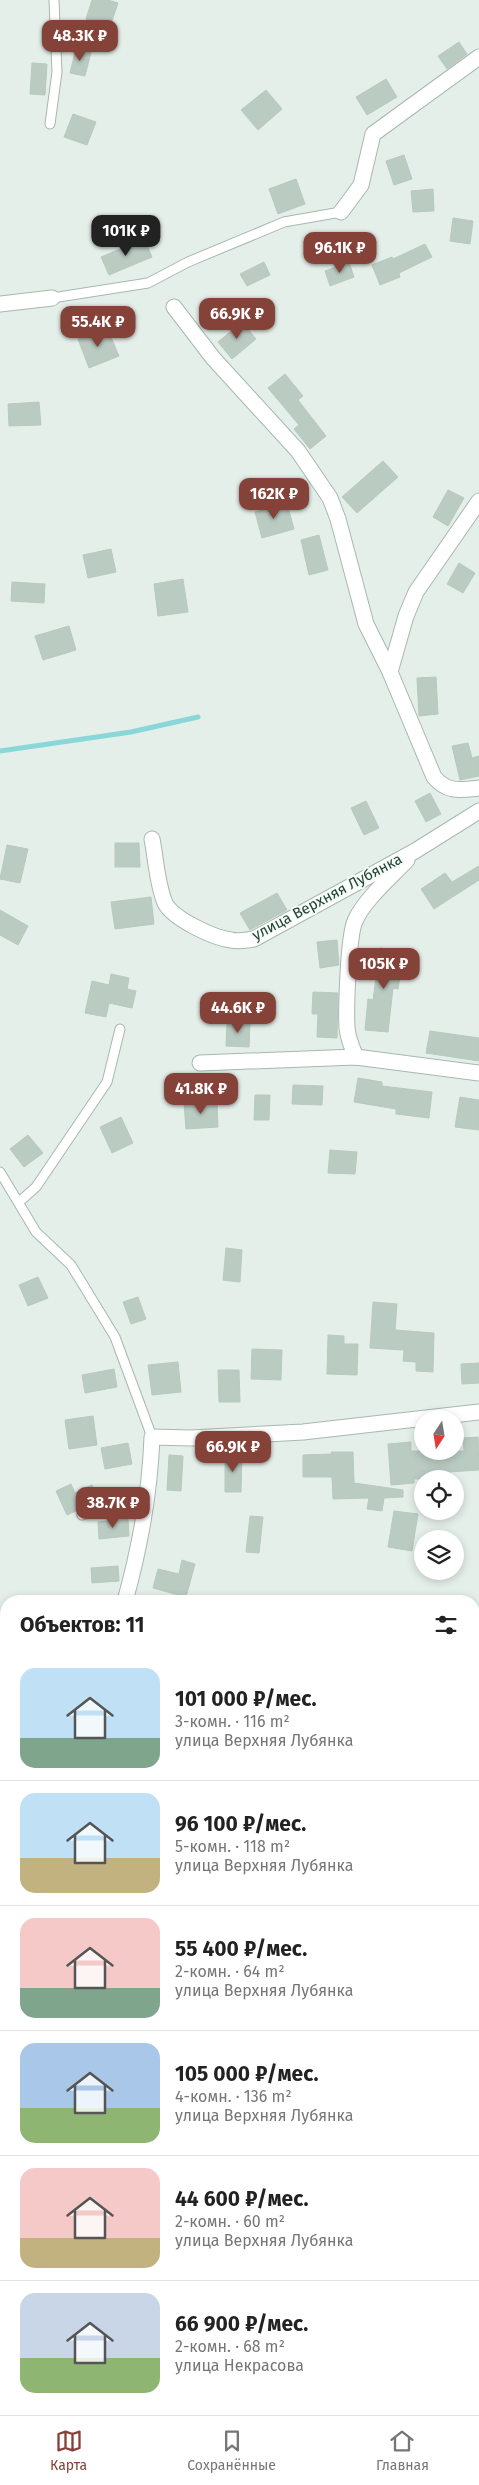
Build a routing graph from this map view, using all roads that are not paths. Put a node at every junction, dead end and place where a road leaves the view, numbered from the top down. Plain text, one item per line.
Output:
1 (54, 0) edge
2 (479, 57) edge
3 (50, 124) dead end
4 (341, 212) joint
5 (52, 298) joint
6 (1, 304) edge
7 (174, 307) dead end
8 (479, 501) edge
9 (390, 672) junction
10 (479, 788) edge
11 (479, 811) edge
12 (152, 839) dead end
13 (415, 850) junction
14 (120, 1029) dead end
15 (356, 1057) junction
16 (200, 1062) dead end
17 (479, 1073) edge
18 (0, 1172) edge
19 (19, 1202) junction
20 (479, 1412) edge
21 (152, 1437) junction
22 (148, 1494) junction
23 (82, 1515) dead end
24 (127, 1595) edge

1 - 3 lane
2 - 4 street
4 - 5 lane
5 - 6 street
7 - 9 street
8 - 9 street
9 - 10 street
11 - 13 street, улица Верхняя Лубянка
12 - 13 street, улица Верхняя Лубянка
13 - 15 street, улица Верхняя Лубянка
14 - 19 lane
15 - 16 street
15 - 17 street
18 - 19 lane
19 - 21 lane
20 - 21 street
21 - 22 street
22 - 23 lane
22 - 24 street

